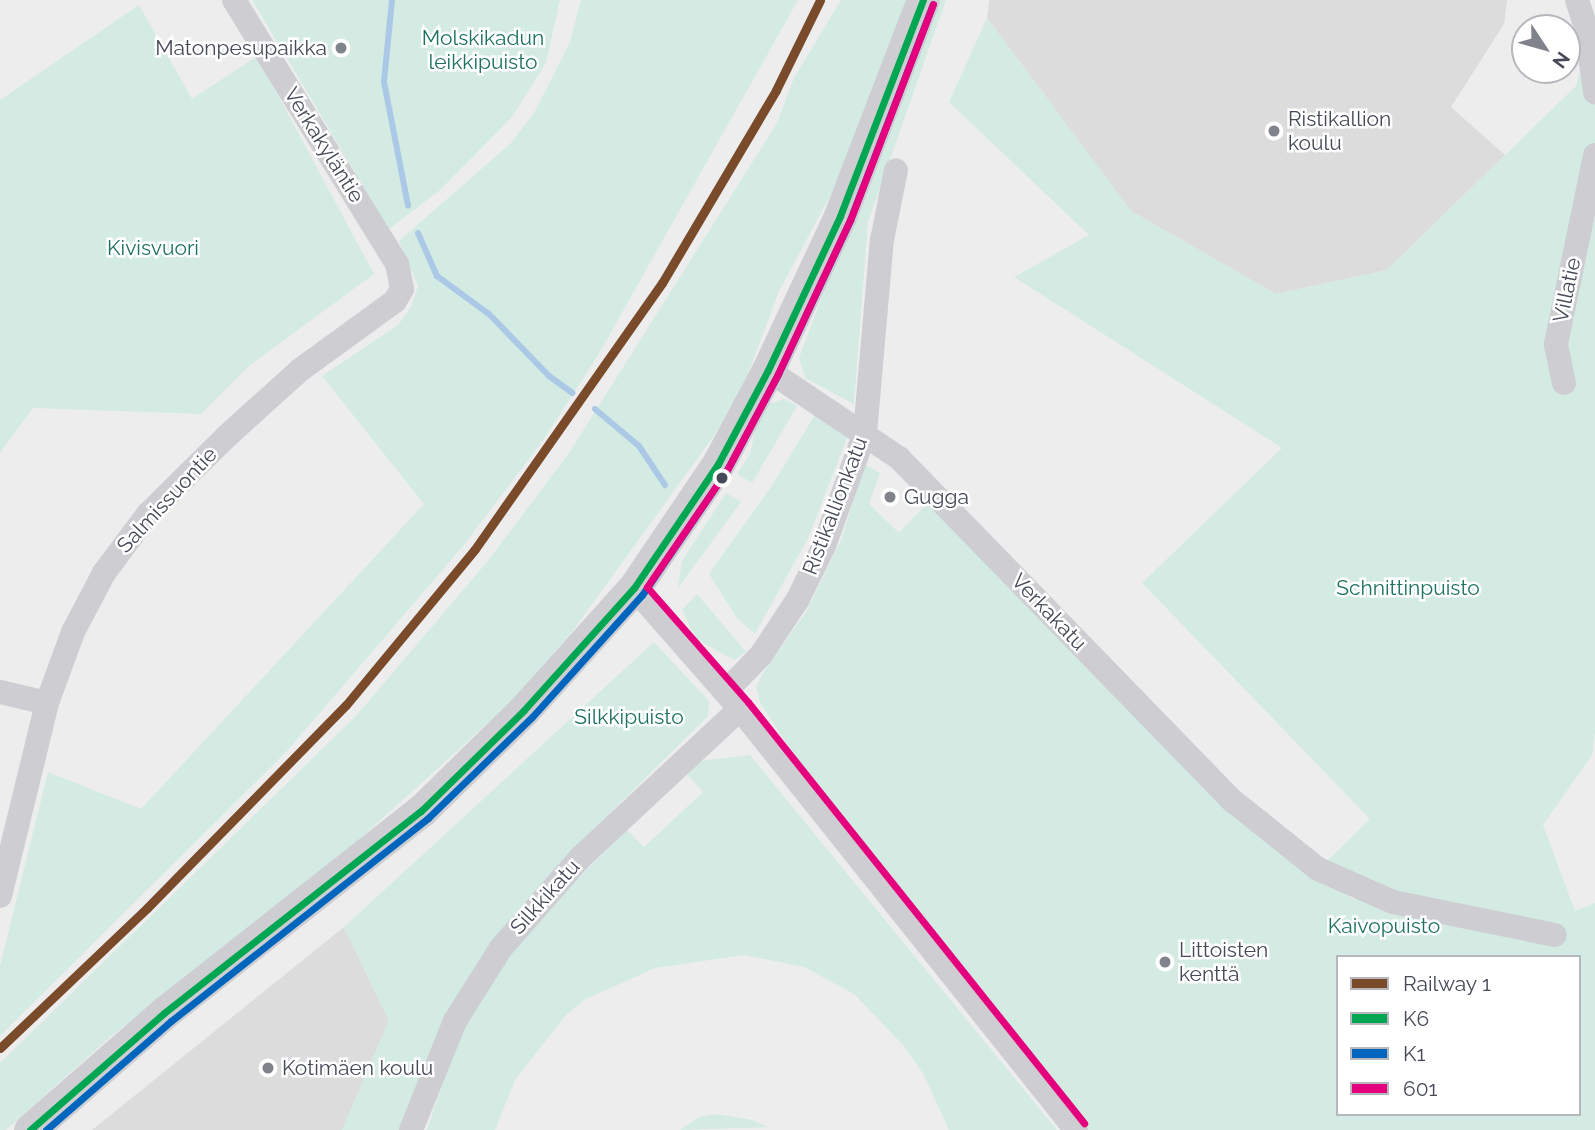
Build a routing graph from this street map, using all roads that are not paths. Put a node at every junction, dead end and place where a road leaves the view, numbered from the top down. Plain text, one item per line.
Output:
1 (234, 0) edge
2 (923, 0) edge
3 (1577, 0) edge
4 (1595, 92) edge
5 (1595, 155) edge
6 (897, 170) dead end
7 (400, 294) joint
8 (768, 370) junction
9 (1564, 383) dead end
10 (865, 433) junction
11 (634, 588) junction
12 (0, 692) edge
13 (733, 700) junction
14 (47, 703) junction
15 (0, 896) edge
16 (1555, 934) dead end
17 (30, 1130) edge
18 (411, 1130) edge
19 (1076, 1130) edge

1 - 7 street, Verkakyläntie
2 - 8 street
3 - 4 street
5 - 9 street, Villatie
6 - 10 street, Ristikallionkatu
7 - 14 street, Salmissuontie
8 - 10 street, Verkakatu
8 - 11 street
10 - 13 street, Ristikallionkatu
10 - 16 street, Verkakatu
11 - 13 street
11 - 17 street
12 - 14 street
13 - 18 street, Silkkikatu
13 - 19 street
14 - 15 street, Salmissuontie

